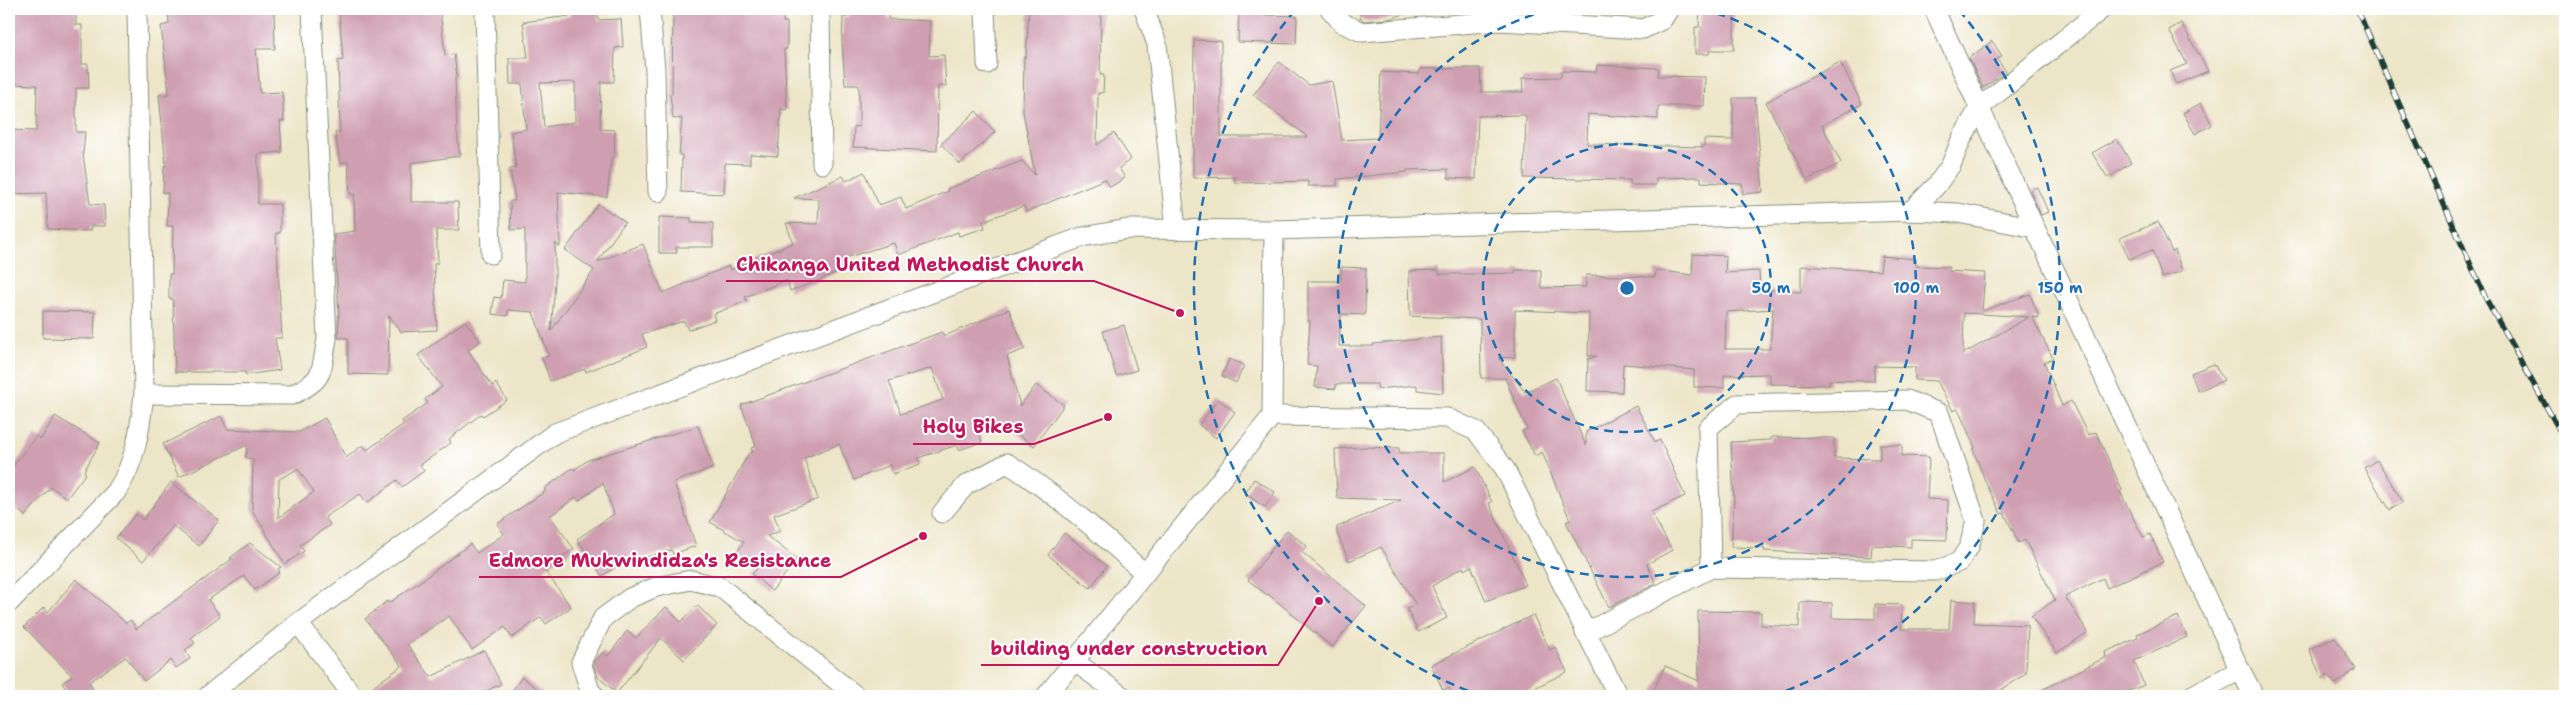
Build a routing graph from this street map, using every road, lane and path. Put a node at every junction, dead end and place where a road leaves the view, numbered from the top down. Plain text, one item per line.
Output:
1 (137, 9) edge
2 (312, 9) edge
3 (485, 9) edge
4 (650, 9) edge
5 (820, 9) edge
6 (985, 9) edge
7 (1144, 9) edge
8 (1330, 9) edge
9 (1669, 9) edge
10 (1934, 9) edge
11 (2102, 9) edge
12 (1499, 15) edge
13 (987, 64) dead end
14 (1979, 108) junction
15 (822, 164) dead end
16 (658, 192) dead end
17 (1911, 211) junction
18 (2035, 228) junction
19 (1176, 230) junction
20 (1274, 230) junction
21 (490, 254) dead end
22 (144, 394) junction
23 (1272, 416) junction
24 (942, 513) dead end
25 (1711, 568) junction
26 (1144, 573) junction
27 (9, 602) edge
28 (298, 623) junction
29 (1585, 633) junction
30 (1074, 661) junction
31 (2240, 670) junction
32 (836, 690) edge
33 (208, 696) edge
34 (353, 696) edge
35 (595, 696) edge
36 (856, 696) edge
37 (1046, 696) edge
38 (1122, 696) edge
39 (1618, 696) edge
40 (2191, 696) edge
41 (2254, 696) edge

1 - 22 street
2 - 22 street
3 - 21 street
4 - 16 street
5 - 15 street
6 - 13 street
7 - 19 street
8 - 12 street
9 - 12 street
10 - 14 street
11 - 14 street
14 - 17 street
14 - 18 street
17 - 18 street
17 - 20 street
18 - 31 street
19 - 20 street
19 - 28 street
20 - 23 street
22 - 27 street
23 - 26 street
23 - 29 street
24 - 26 street
25 - 25 street
25 - 29 street
26 - 30 street
28 - 33 street
28 - 34 street
29 - 39 street
30 - 37 street
30 - 38 street
31 - 40 street
31 - 41 street
32 - 35 street
32 - 36 street

